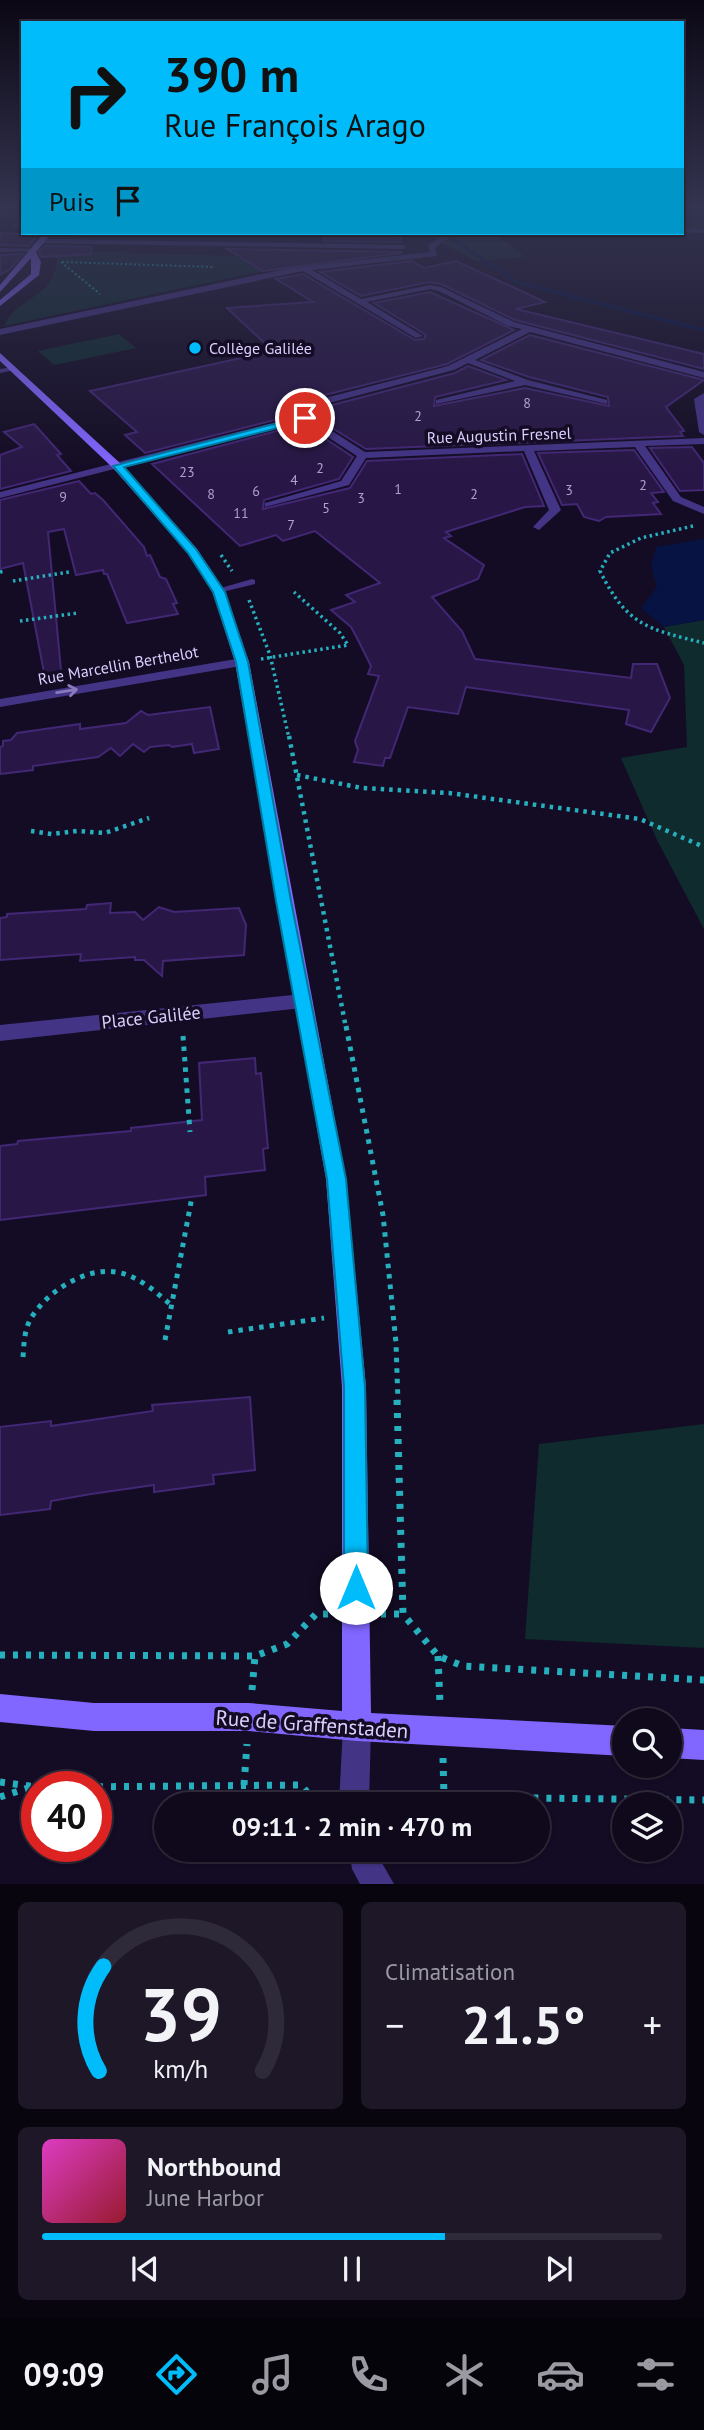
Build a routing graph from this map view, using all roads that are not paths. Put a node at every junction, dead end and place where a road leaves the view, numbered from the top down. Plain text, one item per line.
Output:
1 (184, 293) edge
2 (347, 293) edge
3 (401, 293) edge
4 (438, 293) edge
5 (451, 293) edge
6 (362, 301) junction
7 (371, 307) junction
8 (529, 329) junction
9 (0, 332) edge
10 (419, 336) dead end
11 (0, 356) edge
12 (468, 360) junction
13 (6, 370) edge
14 (704, 375) edge
15 (525, 382) junction
16 (704, 396) edge
17 (439, 402) dead end
18 (604, 402) dead end
19 (305, 418) junction
20 (704, 432) edge
21 (704, 441) edge
22 (639, 445) junction
23 (528, 450) junction
24 (363, 455) junction
25 (117, 466) junction
26 (0, 495) edge
27 (269, 505) dead end
28 (704, 511) edge
29 (538, 527) dead end
30 (252, 582) dead end
31 (218, 590) junction
32 (242, 662) junction
33 (0, 702) edge
34 (302, 1001) junction
35 (0, 1033) edge
36 (0, 1709) edge
37 (357, 1727) junction
38 (612, 1740) edge
39 (682, 1744) edge
40 (704, 1745) edge
41 (354, 1792) edge
42 (367, 1862) edge
43 (378, 1884) edge

1 - 9 street
2 - 6 street
3 - 6 street
4 - 7 street
5 - 8 street
6 - 7 street
7 - 10 street
8 - 12 street
8 - 14 street
11 - 13 street
12 - 15 street
12 - 19 street
13 - 25 street
15 - 17 street
15 - 18 street
16 - 20 street
19 - 24 street
19 - 25 street
21 - 22 street, Rue Augustin Fresnel
22 - 23 street, Rue Augustin Fresnel
22 - 28 street
23 - 24 street, Rue Augustin Fresnel
23 - 29 street
24 - 27 street
25 - 26 street
25 - 31 street
30 - 31 lane
31 - 32 street
33 -> 32 street, Rue Marcellin Berthelot
32 - 34 street
34 - 35 street, Place Galilée
34 - 37 street
36 - 37 street, Rue de Graffenstaden
37 - 38 street, Rue de Graffenstaden
37 - 41 street
39 - 40 street
42 - 43 street

